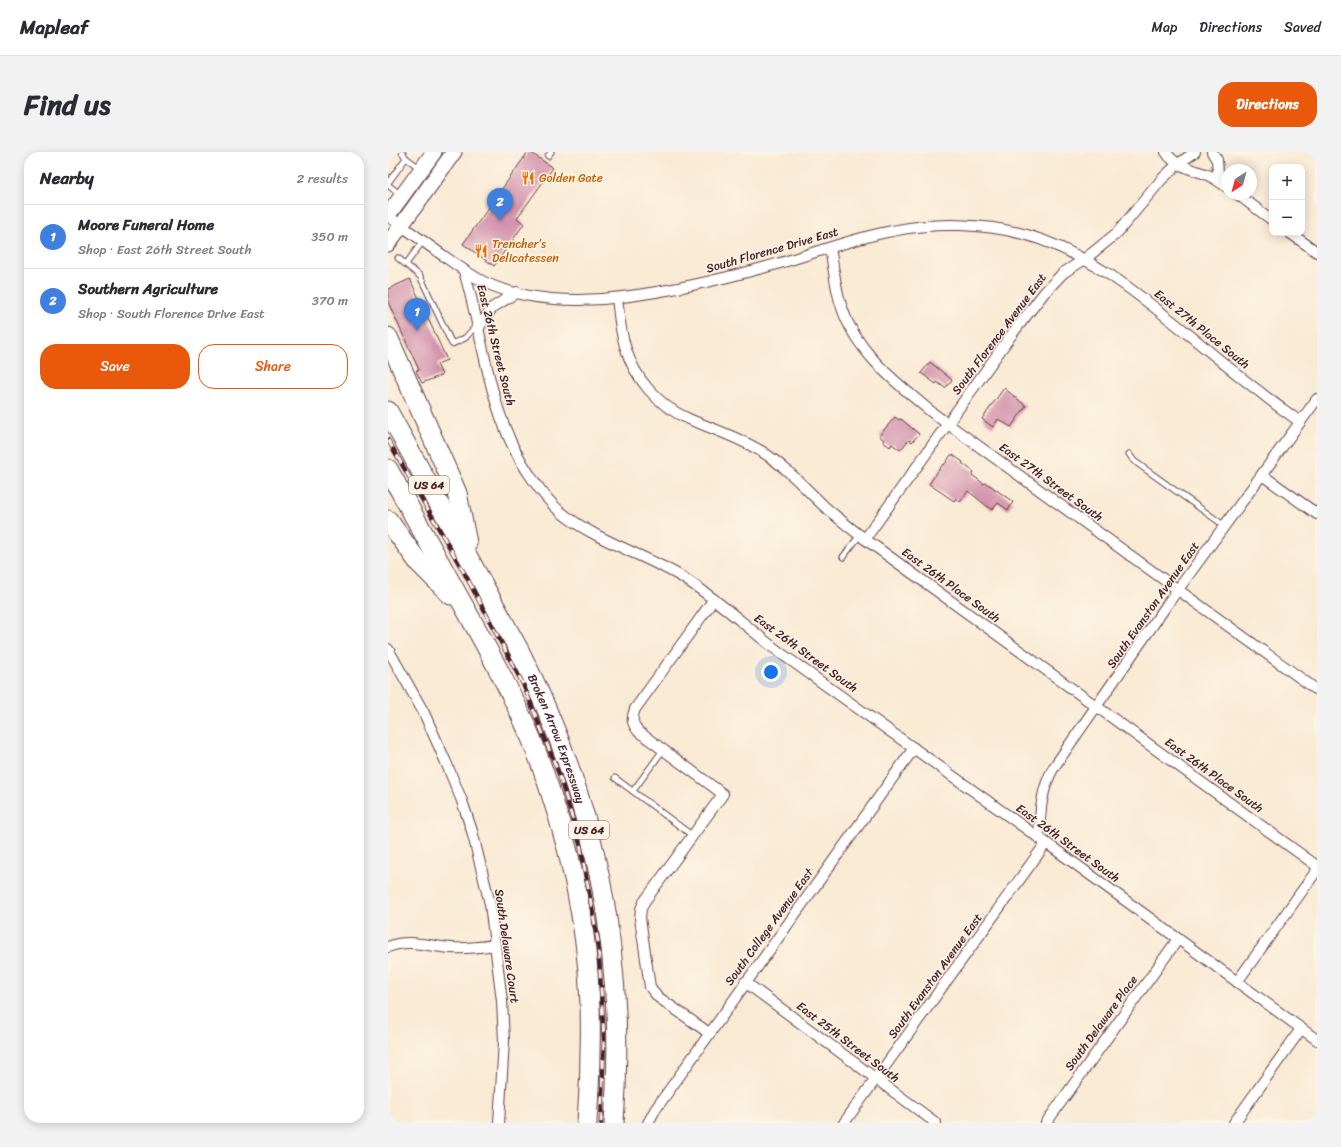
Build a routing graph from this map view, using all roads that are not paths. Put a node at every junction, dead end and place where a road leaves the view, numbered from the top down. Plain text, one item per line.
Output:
1 (402, 152) edge
2 (434, 152) edge
3 (454, 152) edge
4 (1166, 152) edge
5 (1195, 152) edge
6 (1212, 152) edge
7 (406, 158) junction
8 (1178, 164) junction
9 (422, 169) junction
10 (1221, 178) edge
11 (388, 184) edge
12 (1221, 184) edge
13 (402, 196) junction
14 (1245, 200) edge
15 (388, 216) edge
16 (1269, 218) edge
17 (402, 226) junction
18 (1294, 236) edge
19 (423, 241) junction
20 (388, 244) edge
21 (830, 248) junction
22 (1317, 252) edge
23 (398, 258) dead end
24 (1085, 259) junction
25 (406, 264) junction
26 (464, 271) junction
27 (517, 292) junction
28 (617, 298) junction
29 (477, 327) junction
30 (388, 337) edge
31 (1317, 399) edge
32 (388, 411) edge
33 (1300, 422) junction
34 (948, 424) junction
35 (1129, 454) dead end
36 (388, 469) edge
37 (1262, 475) junction
38 (1317, 514) edge
39 (388, 520) edge
40 (1225, 526) junction
41 (862, 537) junction
42 (843, 557) dead end
43 (470, 560) junction
44 (1178, 590) junction
45 (714, 599) junction
46 (465, 608) junction
47 (388, 649) edge
48 (1317, 690) edge
49 (1097, 706) junction
50 (914, 748) junction
51 (663, 750) junction
52 (615, 778) dead end
53 (633, 791) junction
54 (692, 836) junction
55 (1042, 840) junction
56 (1317, 866) edge
57 (1317, 870) edge
58 (1178, 939) junction
59 (495, 945) junction
60 (388, 947) edge
61 (746, 982) junction
62 (1236, 982) junction
63 (1301, 1028) junction
64 (709, 1034) junction
65 (1317, 1040) edge
66 (876, 1079) junction
67 (499, 1123) edge
68 (587, 1123) edge
69 (614, 1123) edge
70 (648, 1123) edge
71 (844, 1123) edge
72 (936, 1123) edge
73 (1046, 1123) edge
74 (1234, 1123) edge

1 - 7 lane
2 - 9 main road
3 - 17 main road
4 - 8 street
5 - 8 street, South Florence Avenue East
6 - 10 street
7 - 9 lane
7 - 11 lane
8 - 12 street
8 - 24 street, South Florence Avenue East
9 - 13 main road
11 - 13 lane
13 - 15 main road
14 - 16 street
15 - 17 street, East 26th Street South
17 - 19 street, East 26th Street South
17 - 20 main road
18 - 22 street
19 - 25 lane
19 - 26 street, East 26th Street South
21 - 24 street, South Florence Drive East
21 - 28 street, South Florence Drive East
21 - 34 street, East 27th Street South
23 - 25 lane
24 - 33 street, East 27th Place South
24 - 34 street, South Florence Avenue East
25 - 29 lane
26 - 27 street, South Florence Drive East
26 - 29 street, East 26th Street South
27 - 28 street, South Florence Drive East
27 - 29 street
28 - 41 street, East 26th Place South
29 - 45 street, East 26th Street South
30 - 43 highway
31 - 33 street, South Evanston Avenue East
32 - 43 highway, Broken Arrow Expressway / US 64
33 - 37 street, South Evanston Avenue East
34 - 41 street, South Florence Avenue East
34 - 44 street, East 27th Street South
35 - 40 lane
36 - 46 highway, Broken Arrow Expressway / US 64
37 - 38 street
37 - 40 street, South Evanston Avenue East
39 - 46 highway
40 - 44 street, South Evanston Avenue East
41 - 42 lane
41 - 49 street, East 26th Place South
43 - 69 highway, Broken Arrow Expressway / US 64
44 - 48 street, East 27th Street South
44 - 49 street, South Evanston Avenue East
45 - 50 street, East 26th Street South
45 - 51 street
46 - 68 highway, Broken Arrow Expressway / US 64
47 - 59 street, South Delaware Court
49 - 55 street, South Evanston Avenue East
49 - 56 street, East 26th Place South
50 - 55 street, East 26th Street South
50 - 61 street, South College Avenue East
51 - 53 lane
51 - 54 street
52 - 53 lane
53 - 54 lane
54 - 64 street
55 - 58 street, East 26th Street South
55 - 66 street, South Evanston Avenue East
57 - 62 street
58 - 62 street, East 26th Street South
58 - 73 street, South Delaware Place
59 - 60 street
59 - 67 street, South Delaware Court
61 - 64 street, South College Avenue East
61 - 66 street, East 25th Street South
62 - 63 street, East 26th Street South
63 - 65 street, East 26th Street South
63 - 74 street
64 - 70 street, South College Avenue East
66 - 71 street, South Evanston Avenue East
66 - 72 street, East 25th Street South

